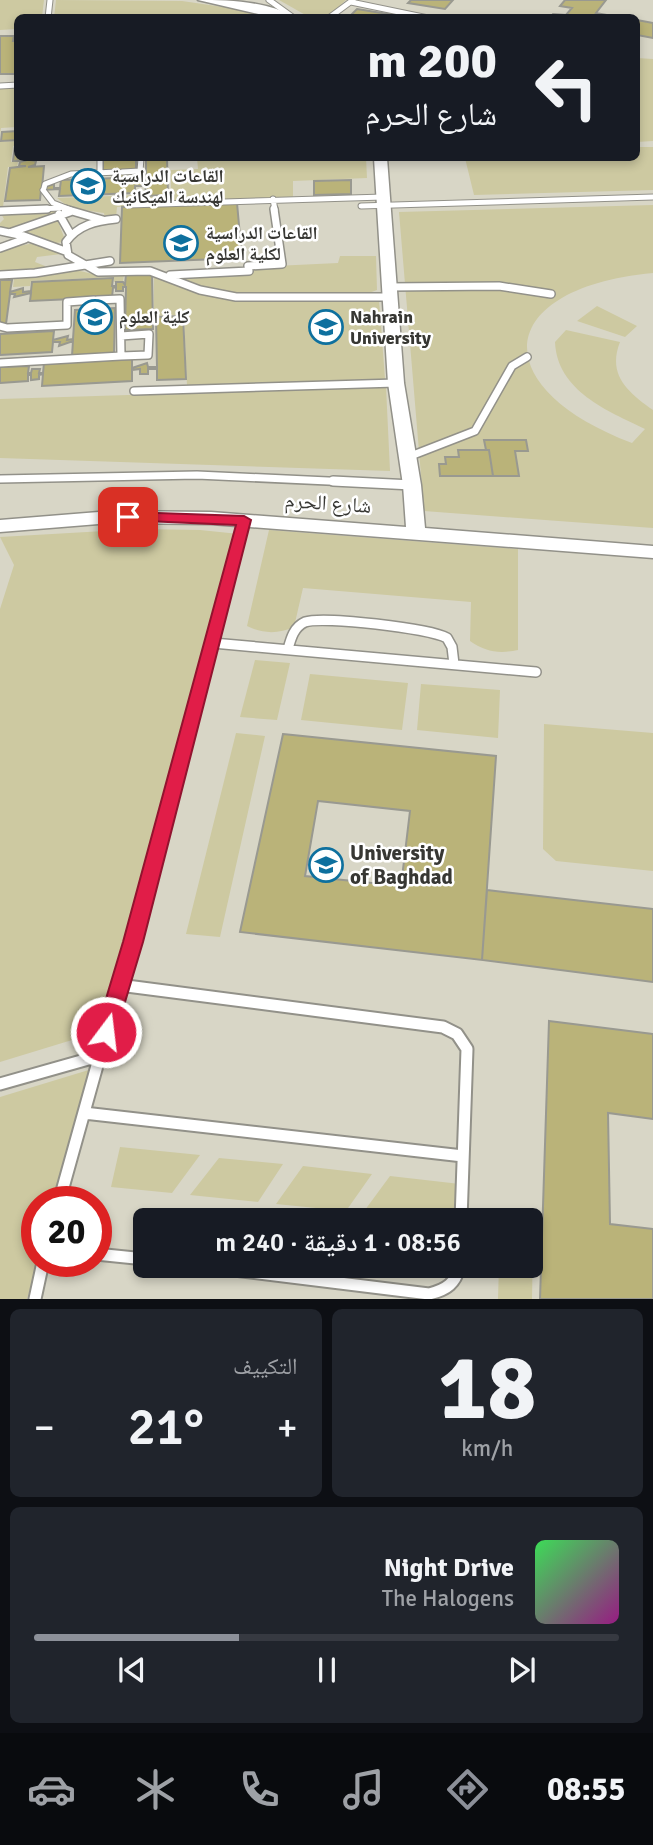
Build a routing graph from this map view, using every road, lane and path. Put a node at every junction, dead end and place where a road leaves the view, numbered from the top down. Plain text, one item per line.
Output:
1 (203, 0) edge
2 (269, 0) edge
3 (352, 1) edge
4 (277, 14) edge
5 (287, 14) edge
6 (334, 14) edge
7 (410, 14) edge
8 (100, 161) edge
9 (141, 161) edge
10 (380, 161) edge
11 (140, 171) junction
12 (100, 173) junction
13 (140, 181) dead end
14 (653, 197) edge
15 (273, 199) junction
16 (384, 201) junction
17 (128, 205) dead end
18 (361, 205) dead end
19 (0, 211) edge
20 (60, 211) junction
21 (116, 219) dead end
22 (103, 220) junction
23 (0, 231) edge
24 (12, 232) junction
25 (71, 235) junction
26 (25, 239) junction
27 (0, 248) edge
28 (65, 251) junction
29 (110, 261) dead end
30 (84, 265) junction
31 (0, 275) edge
32 (163, 275) junction
33 (390, 292) junction
34 (551, 294) dead end
35 (0, 326) edge
36 (121, 336) junction
37 (121, 356) junction
38 (527, 357) dead end
39 (0, 363) edge
40 (396, 383) junction
41 (134, 391) dead end
42 (408, 457) junction
43 (0, 479) edge
44 (412, 485) junction
45 (244, 520) junction
46 (0, 526) edge
47 (416, 533) junction
48 (653, 552) edge
49 (213, 643) junction
50 (288, 649) junction
51 (454, 664) junction
52 (536, 672) dead end
53 (119, 985) junction
54 (99, 1055) junction
55 (0, 1084) edge
56 (84, 1113) junction
57 (463, 1156) junction
58 (63, 1186) edge
59 (461, 1208) edge
60 (112, 1256) edge
61 (133, 1258) edge
62 (40, 1277) edge
63 (299, 1278) edge
64 (458, 1278) edge
65 (35, 1299) edge

1 - 4 street
2 - 5 lane
3 - 6 lane
3 - 7 lane
8 - 12 lane
9 - 11 lane
10 - 16 street
11 - 12 lane
11 - 13 lane
12 - 20 lane
14 - 16 lane
15 - 16 lane
15 - 17 lane
15 - 32 lane
16 - 18 lane
16 - 33 street
19 - 20 lane
20 - 22 lane
20 - 24 lane
20 - 25 lane
21 - 22 lane
22 - 25 lane
23 - 24 lane
24 - 26 lane
25 - 28 lane
26 - 27 lane
26 - 28 lane
28 - 30 lane
29 - 30 lane
30 - 31 lane
30 - 32 lane
32 - 33 lane
33 - 34 lane
33 - 40 street
35 - 36 lane
36 - 37 lane
36 - 37 lane
37 - 39 lane
38 - 42 lane
40 - 41 lane
40 - 42 street
42 - 44 street
43 - 44 lane
44 - 47 street
45 - 46 street, شارع الحرم
45 - 47 street, شارع الحرم
45 - 49 lane
47 - 48 street, شارع الحرم
49 - 50 lane
49 - 53 lane
50 - 51 lane
50 - 51 lane
51 - 52 lane
53 - 54 lane
53 - 57 lane
54 - 55 lane
54 - 56 lane
56 - 57 lane
56 - 58 lane
57 - 59 lane
60 - 61 lane
62 - 65 lane
63 - 64 lane

